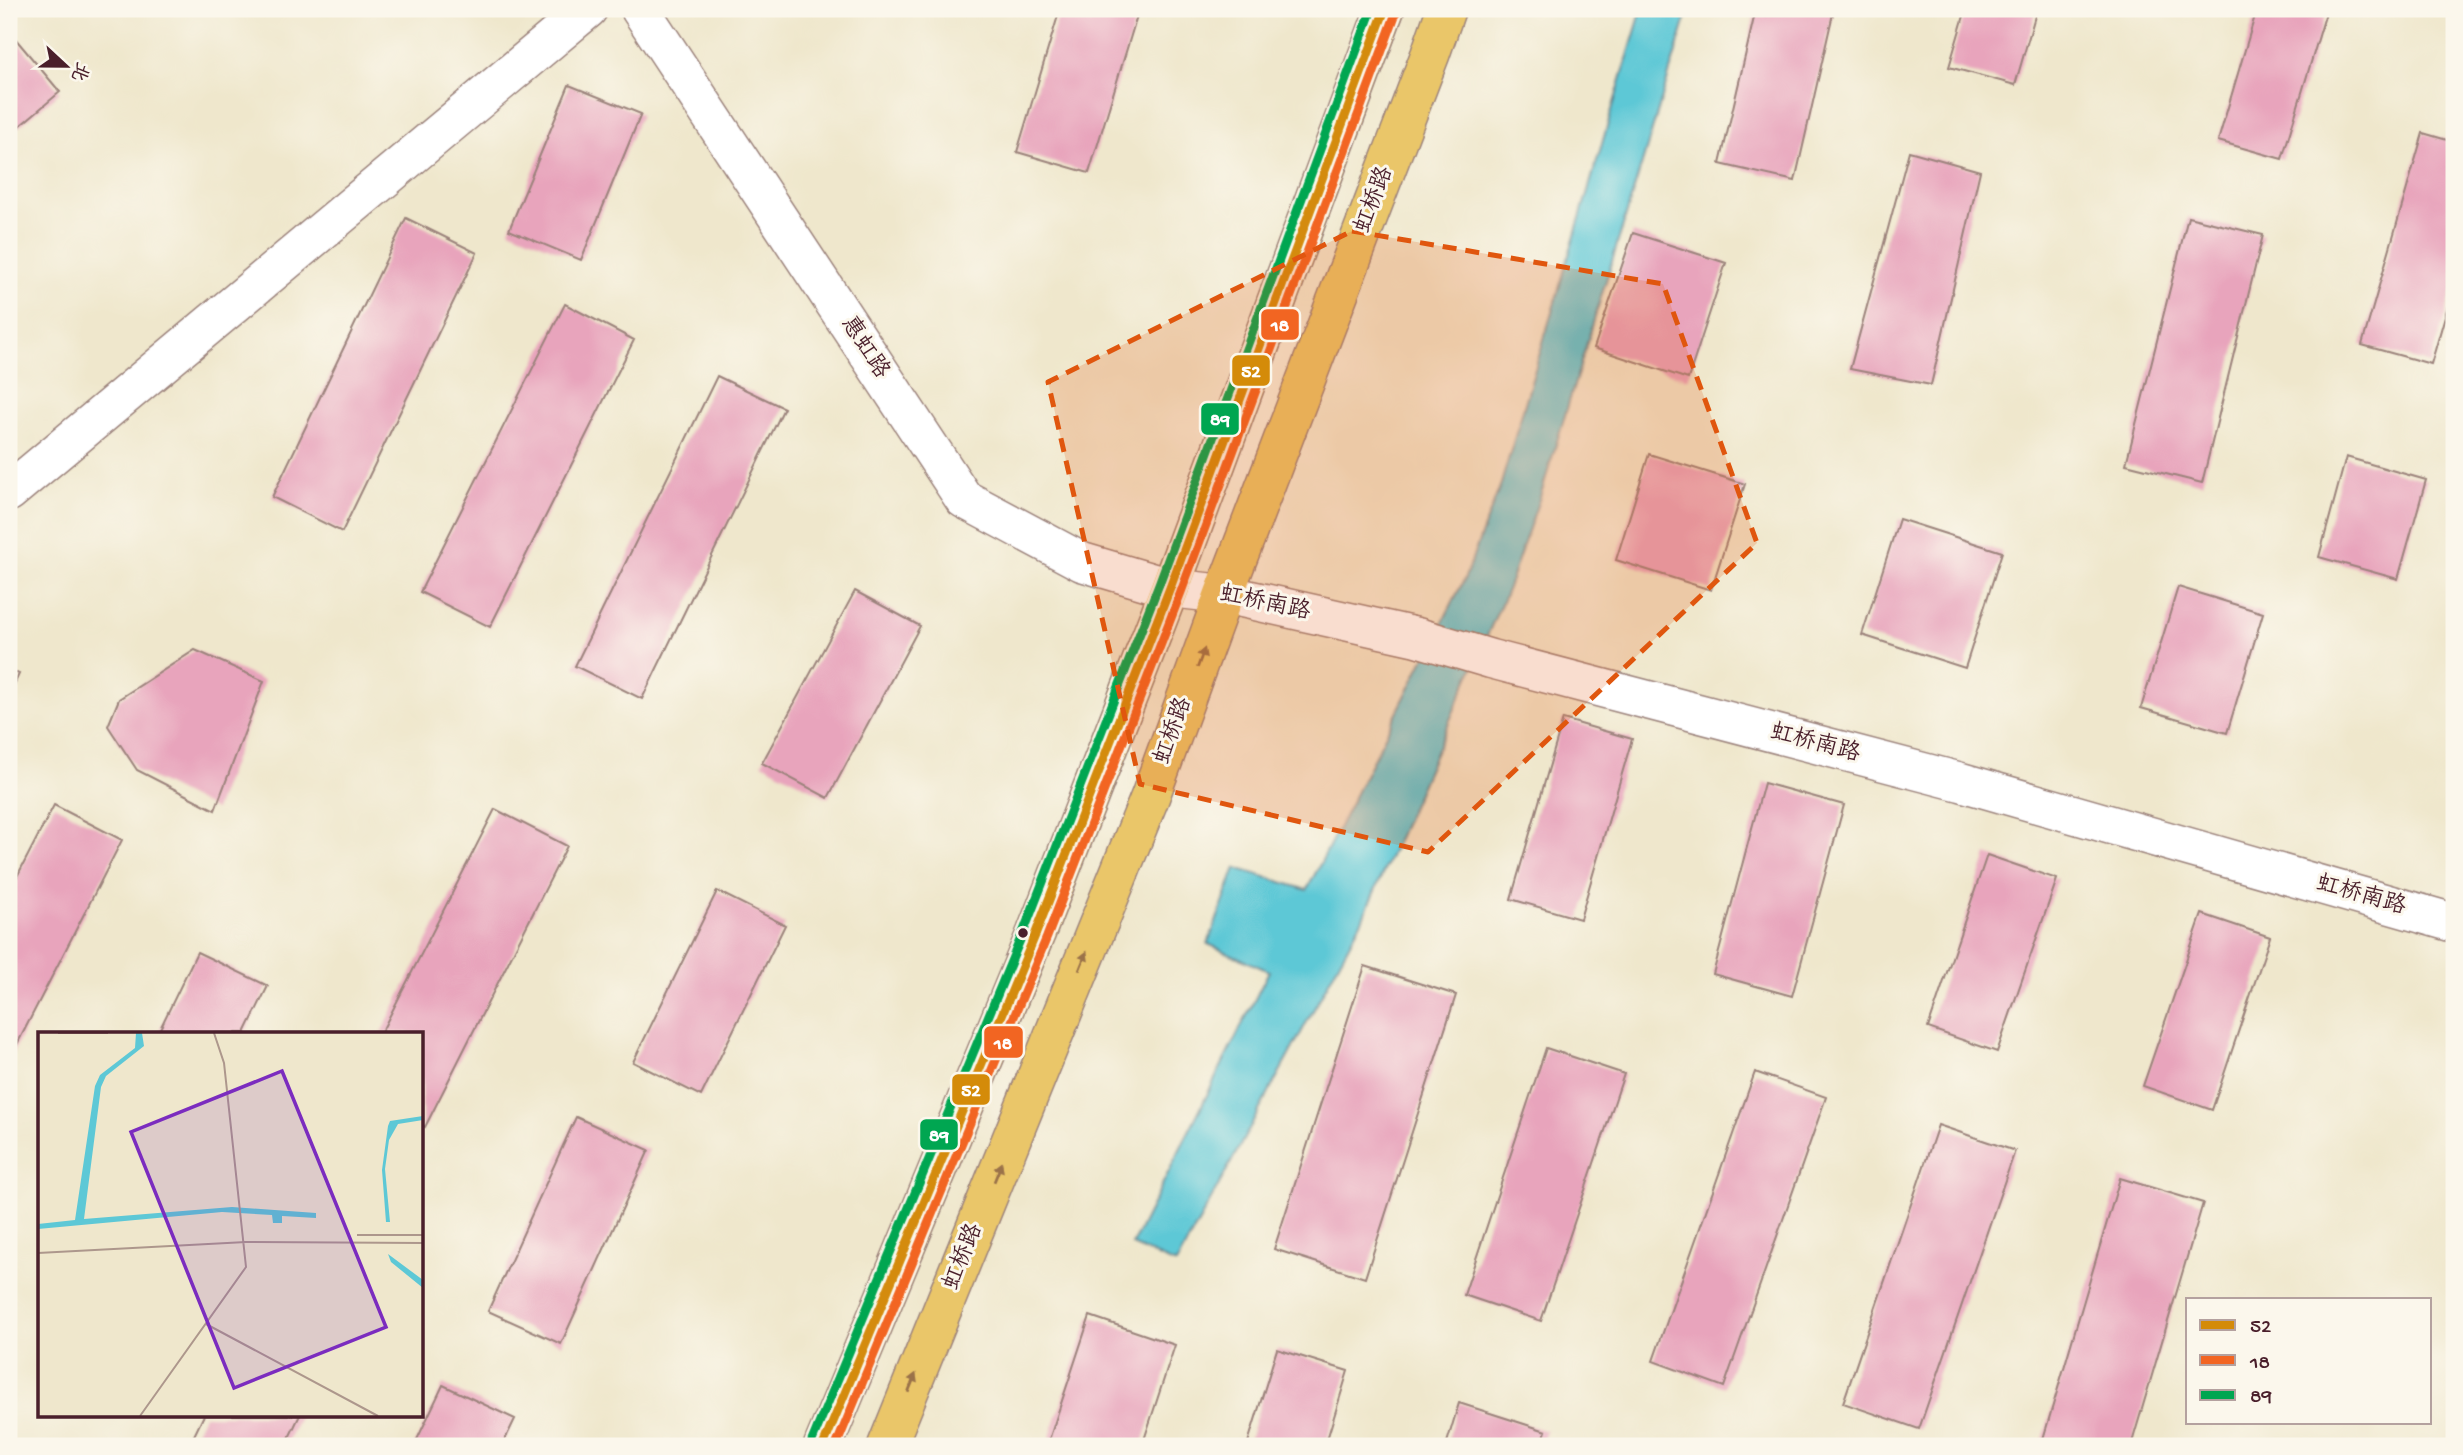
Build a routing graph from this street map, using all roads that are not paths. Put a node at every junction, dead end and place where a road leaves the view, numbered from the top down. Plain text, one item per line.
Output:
1 (588, 9) edge
2 (640, 9) edge
3 (1385, 9) edge
4 (1446, 9) edge
5 (9, 492) edge
6 (1170, 588) junction
7 (1224, 594) junction
8 (2454, 923) edge
9 (823, 1446) edge
10 (887, 1446) edge

1 - 5 street
2 - 6 street, 惠虹路
3 - 6 main road
4 - 7 main road, 虹桥路
6 - 7 street, 虹桥南路
6 - 9 main road
7 - 8 street, 虹桥南路
10 -> 7 main road, 虹桥路

